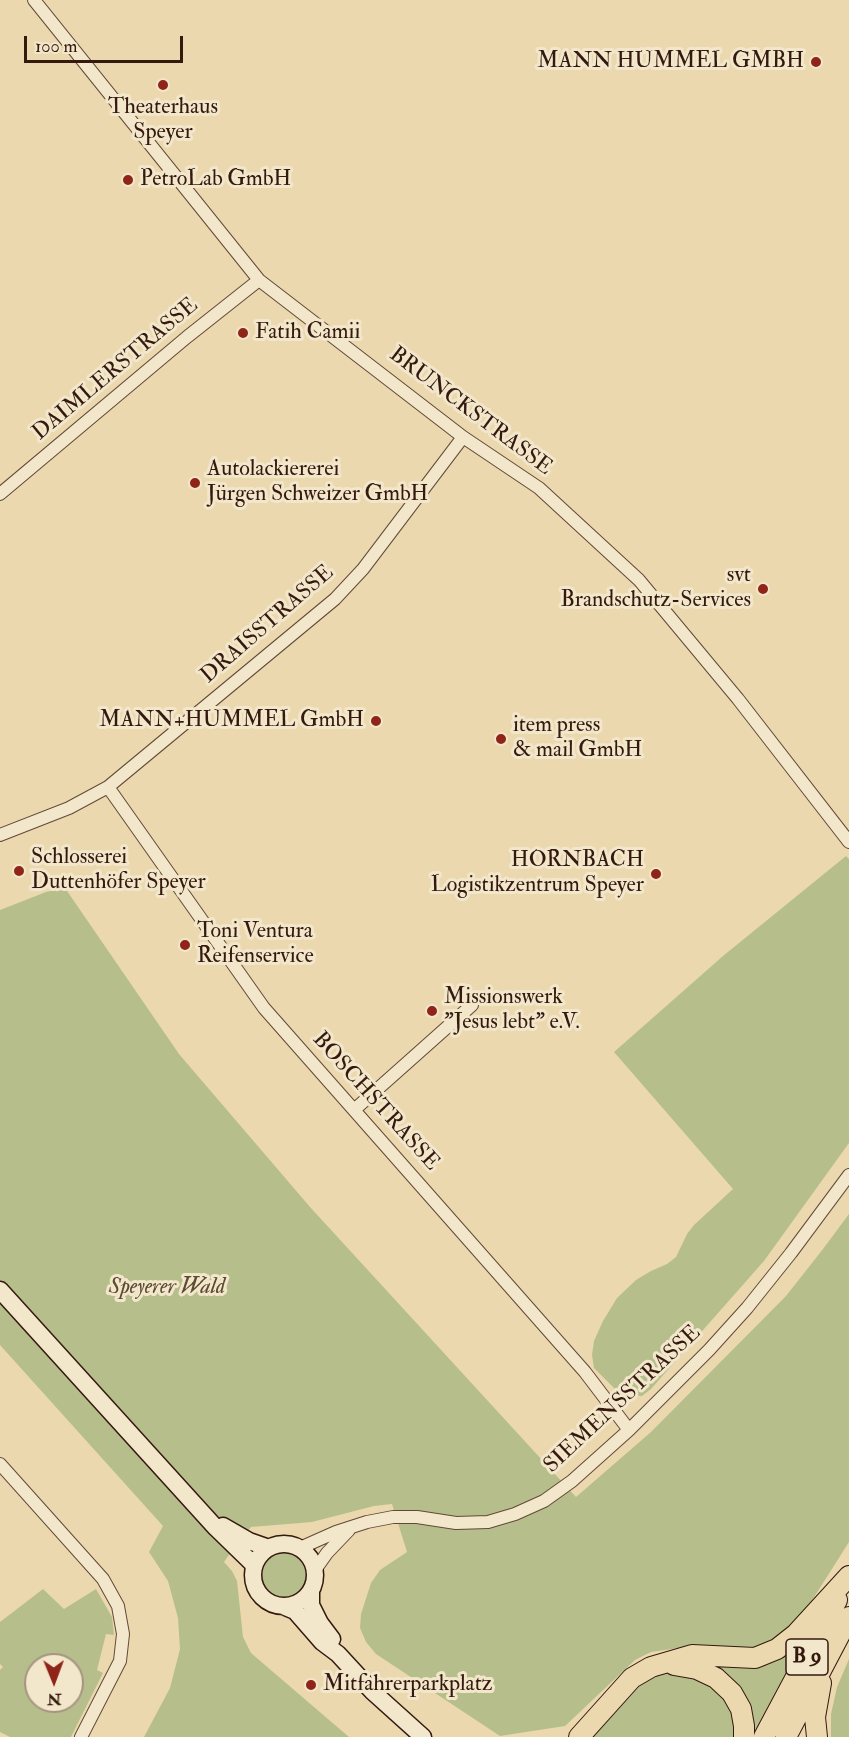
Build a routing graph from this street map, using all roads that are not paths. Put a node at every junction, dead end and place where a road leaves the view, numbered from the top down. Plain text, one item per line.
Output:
1 (34, 0) edge
2 (259, 279) junction
3 (463, 437) junction
4 (0, 494) edge
5 (108, 787) junction
6 (0, 835) edge
7 (849, 842) edge
8 (472, 1005) dead end
9 (354, 1110) junction
10 (849, 1175) edge
11 (0, 1290) edge
12 (629, 1430) junction
13 (0, 1464) edge
14 (188, 1496) junction
15 (355, 1526) junction
16 (268, 1548) junction
17 (300, 1548) junction
18 (254, 1565) junction
19 (315, 1570) junction
20 (849, 1576) edge
21 (311, 1590) junction
22 (283, 1606) junction
23 (849, 1617) edge
24 (338, 1654) junction
25 (663, 1664) junction
26 (824, 1665) junction
27 (81, 1737) edge
28 (423, 1737) edge
29 (579, 1737) edge
30 (744, 1737) edge
31 (764, 1737) edge
32 (786, 1737) edge
33 (817, 1737) edge

1 - 2 street, BRUNCKSTRASSE
2 - 3 street, BRUNCKSTRASSE
2 - 4 street, DAIMLERSTRASSE
3 - 5 street, DRAISSTRASSE
3 - 7 street, BRUNCKSTRASSE
5 - 6 street, DRAISSTRASSE
5 - 9 street, BOSCHSTRASSE
8 - 9 street
9 - 12 street, BOSCHSTRASSE
10 - 12 street, SIEMENSSTRASSE
11 - 14 main road
12 - 15 street, SIEMENSSTRASSE
13 - 27 street
14 - 16 main road
14 - 18 main road
15 - 17 street, SIEMENSSTRASSE
15 - 19 street, SIEMENSSTRASSE
16 - 17 main road
16 - 18 main road
17 - 19 main road
18 - 22 main road
19 - 21 main road
20 - 25 highway
20 - 31 highway, B 9
21 - 22 main road
21 - 24 main road
22 - 24 main road
23 - 26 highway, B 9
24 - 28 main road
25 - 29 highway
25 - 30 highway
26 - 32 highway, B 9
26 - 33 highway

